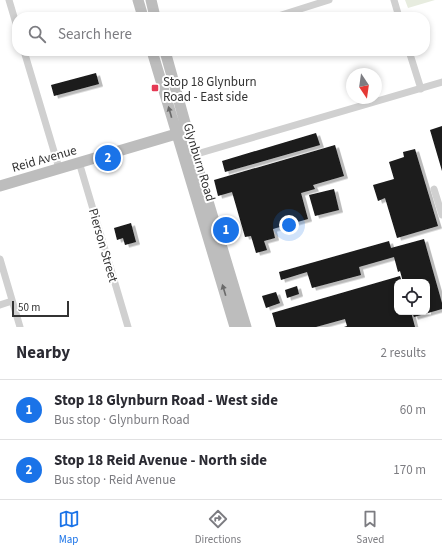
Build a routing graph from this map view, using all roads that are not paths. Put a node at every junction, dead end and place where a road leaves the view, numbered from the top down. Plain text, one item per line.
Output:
1 (9, 0) edge
2 (138, 0) edge
3 (151, 0) edge
4 (329, 0) edge
5 (394, 0) edge
6 (13, 12) edge
7 (142, 12) edge
8 (155, 12) edge
9 (291, 12) edge
10 (398, 12) edge
11 (25, 56) edge
12 (154, 56) edge
13 (167, 56) edge
14 (411, 56) edge
15 (442, 82) edge
16 (421, 89) junction
17 (182, 132) junction
18 (189, 157) junction
19 (80, 162) junction
20 (59, 168) junction
21 (0, 186) edge
22 (434, 189) dead end
23 (442, 215) edge
24 (0, 259) edge
25 (12, 301) junction
26 (0, 305) edge
27 (20, 327) edge
28 (128, 327) edge
29 (235, 327) edge
30 (246, 327) edge

1 - 6 street
2 - 7 main road
3 - 8 main road
4 - 9 street
5 - 10 street
11 - 20 street
17 -> 12 main road, Glynburn Road
13 - 17 main road, Glynburn Road
14 - 16 street
15 - 16 street
16 - 18 street
17 - 18 main road, Glynburn Road
17 - 19 main road, Reid Avenue
29 -> 18 main road, Glynburn Road
18 - 30 main road, Glynburn Road
19 - 20 main road, Reid Avenue
19 - 28 street, Pierson Street
20 - 21 main road, Reid Avenue
22 - 23 street
24 - 25 street
25 - 26 street
25 - 27 street

